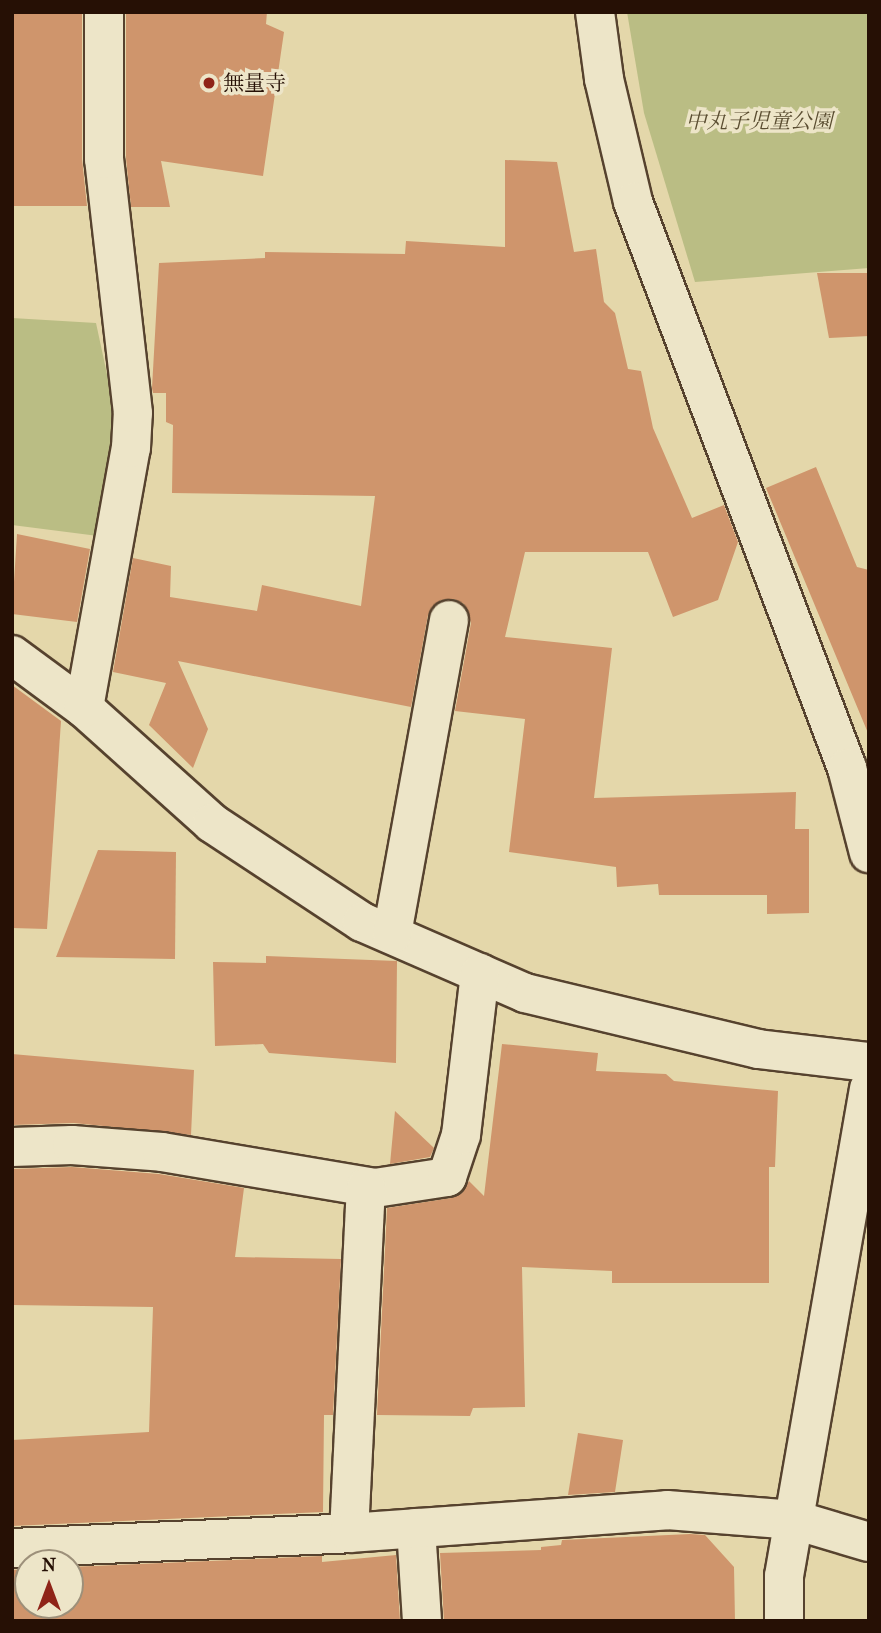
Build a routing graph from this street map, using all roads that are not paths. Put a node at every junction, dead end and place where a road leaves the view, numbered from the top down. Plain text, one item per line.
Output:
1 (104, 12) edge
2 (595, 12) edge
3 (449, 621) dead end
4 (12, 655) edge
5 (84, 708) junction
6 (869, 853) edge
7 (392, 934) junction
8 (480, 973) junction
9 (869, 1062) edge
10 (869, 1088) edge
11 (12, 1147) edge
12 (366, 1187) junction
13 (795, 1520) junction
14 (416, 1528) junction
15 (349, 1533) junction
16 (869, 1542) edge
17 (12, 1548) edge
18 (422, 1621) edge
19 (784, 1621) edge

1 - 5 street
2 - 6 street
3 - 7 street
4 - 5 street
5 - 7 street
7 - 8 street
8 - 9 street
8 - 12 street
10 - 13 street
11 - 12 street
12 - 15 street
13 - 14 street
13 - 16 street
13 - 19 street
14 - 15 street
14 - 18 street
15 - 17 street

